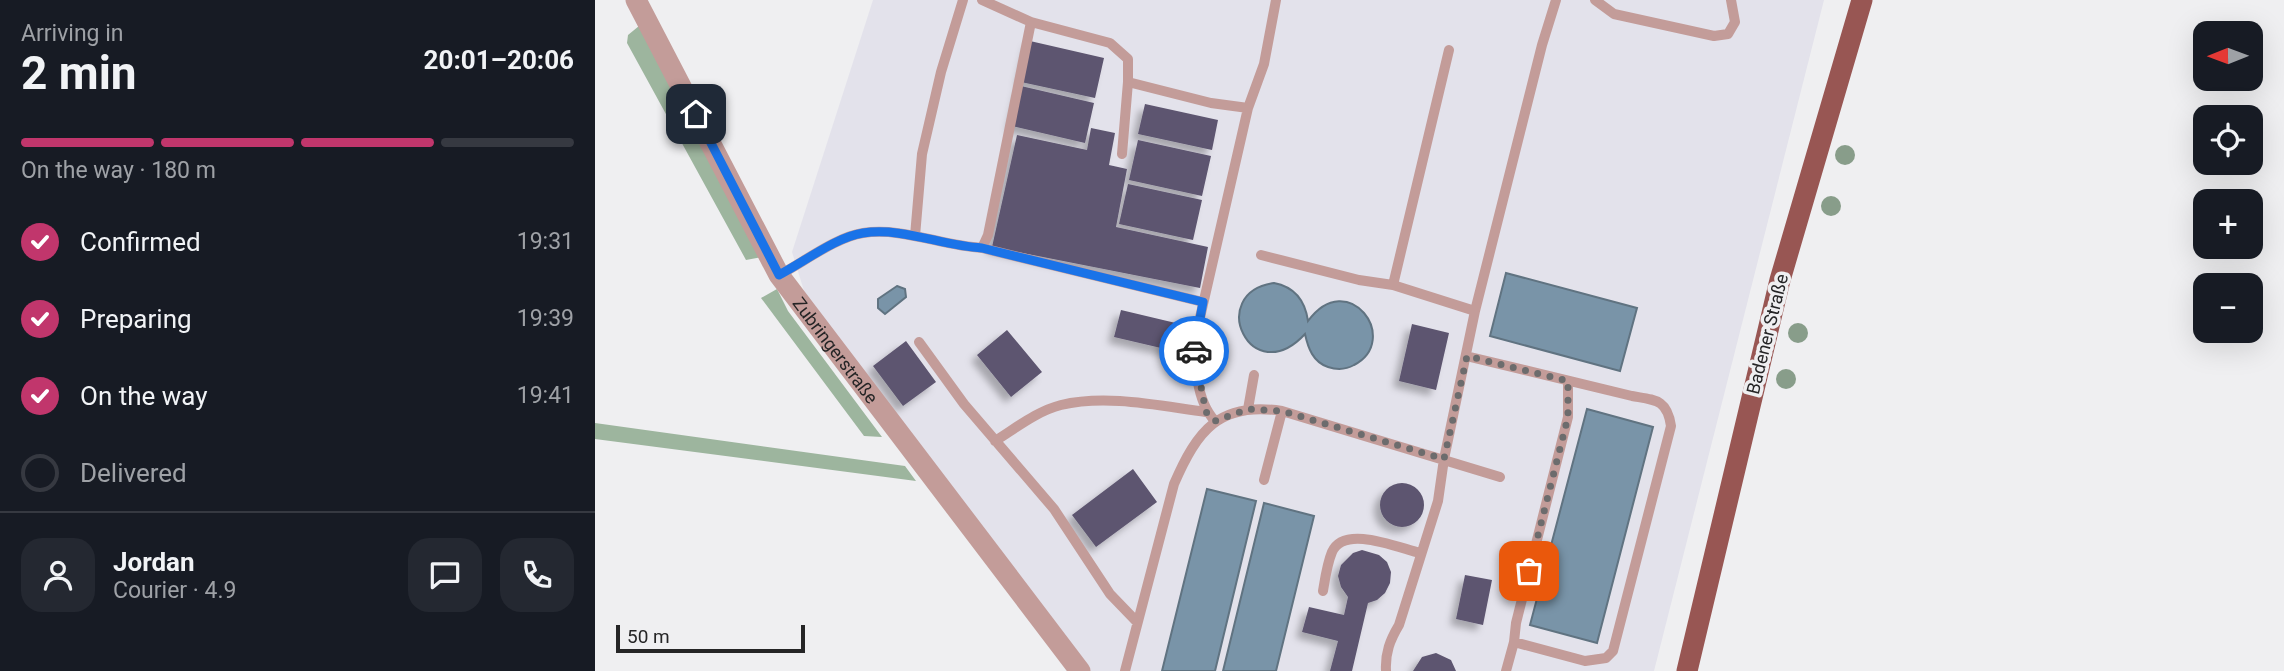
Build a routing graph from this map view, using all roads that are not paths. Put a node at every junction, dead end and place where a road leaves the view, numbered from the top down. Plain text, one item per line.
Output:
1 (636, 0) edge
2 (963, 0) edge
3 (982, 0) edge
4 (1276, 0) edge
5 (1556, 0) edge
6 (1595, 0) edge
7 (1731, 0) edge
8 (1862, 0) edge
9 (1031, 22) junction
10 (1448, 50) dead end
11 (1128, 82) junction
12 (1248, 108) junction
13 (1122, 154) dead end
14 (915, 236) junction
15 (982, 248) junction
16 (1261, 255) dead end
17 (779, 275) junction
18 (1393, 285) junction
19 (1203, 302) junction
20 (1475, 311) junction
21 (919, 342) dead end
22 (1467, 356) junction
23 (1254, 375) dead end
24 (1568, 381) junction
25 (1248, 409) junction
26 (1282, 411) junction
27 (1206, 412) junction
28 (1215, 421) junction
29 (995, 441) junction
30 (1444, 459) junction
31 (1500, 477) dead end
32 (1264, 480) dead end
33 (1420, 553) junction
34 (1322, 591) dead end
35 (1137, 622) junction
36 (1514, 642) junction
37 (1080, 671) edge
38 (1125, 671) edge
39 (1386, 671) edge
40 (1506, 671) edge
41 (1687, 671) edge

1 - 17 street, Zubringerstraße
2 - 14 lane
3 - 9 lane
4 - 12 lane
5 - 20 lane
6 - 7 lane
8 - 41 main road, Badener Straße
9 - 11 lane
9 - 15 lane
10 - 18 lane
11 - 12 lane
11 - 13 lane
12 - 19 lane
14 - 15 lane
14 - 17 lane
15 - 19 lane
16 - 18 lane
17 - 37 street, Zubringerstraße
18 - 20 lane
19 - 27 lane
20 - 22 lane
21 - 29 lane
22 - 24 lane
22 - 30 lane
23 - 25 lane
24 - 36 lane
24 - 36 lane
25 - 26 lane
25 - 28 lane
26 - 30 lane
26 - 32 lane
27 - 28 lane
27 - 29 lane
28 - 35 lane
29 - 35 lane
30 - 31 lane
30 - 33 lane
33 - 34 lane
33 - 39 lane
35 - 38 lane
36 - 40 lane

